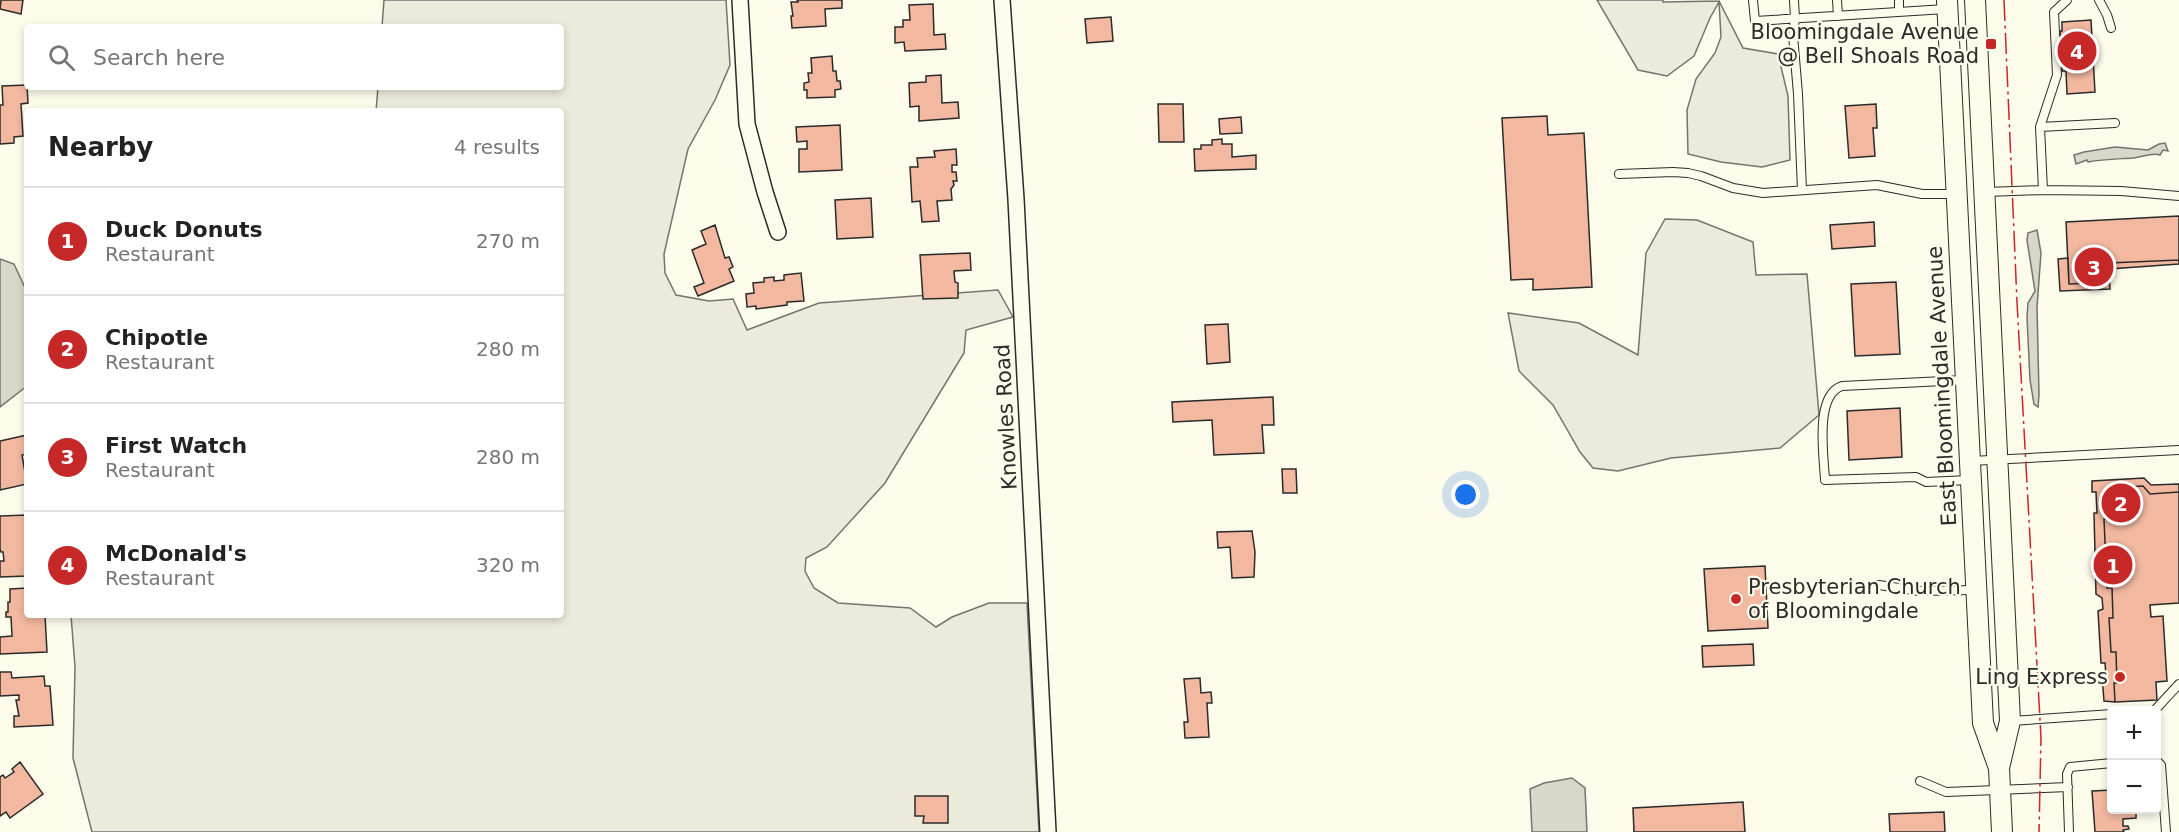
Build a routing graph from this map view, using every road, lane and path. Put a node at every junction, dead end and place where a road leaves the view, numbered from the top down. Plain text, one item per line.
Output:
1 (740, 0) edge
2 (1002, 0) edge
3 (1753, 0) edge
4 (1794, 0) edge
5 (1837, 0) edge
6 (1899, 0) edge
7 (1975, 0) edge
8 (2054, 0) edge
9 (2067, 0) edge
10 (2099, 0) edge
11 (1947, 4) edge
12 (1899, 12) junction
13 (2054, 12) junction
14 (1838, 16) junction
15 (1795, 19) junction
16 (2111, 28) dead end
17 (2115, 123) dead end
18 (2040, 127) junction
19 (1619, 174) dead end
20 (1802, 190) junction
21 (2043, 190) junction
22 (1984, 192) junction
23 (1957, 194) junction
24 (2179, 196) edge
25 (778, 232) dead end
26 (1965, 380) junction
27 (2179, 450) edge
28 (1997, 459) junction
29 (1970, 470) junction
30 (1879, 585) dead end
31 (1976, 590) junction
32 (2179, 684) edge
33 (2159, 706) edge
34 (2107, 714) edge
35 (2010, 721) junction
36 (2107, 764) edge
37 (2161, 764) edge
38 (1999, 768) junction
39 (1920, 781) dead end
40 (2068, 787) junction
41 (2000, 791) junction
42 (1048, 832) edge
43 (2002, 832) edge
44 (2069, 832) edge
45 (2166, 832) edge

1 - 25 street
2 - 42 street, Knowles Road
3 - 15 lane
4 - 15 lane
5 - 14 lane
6 - 12 lane
7 - 22 main road, East Bloomingdale Avenue
8 - 13 lane
9 - 13 lane
10 - 16 lane
11 - 12 lane
11 - 23 main road, East Bloomingdale Avenue
12 - 14 lane
13 - 18 lane
14 - 15 lane
15 - 20 lane
17 - 18 lane
18 - 21 lane
19 - 20 lane
20 - 23 lane
21 - 22 lane
21 - 24 lane
22 - 28 main road, East Bloomingdale Avenue
23 - 26 main road, East Bloomingdale Avenue
26 - 29 main road, East Bloomingdale Avenue
26 - 29 lane
27 - 28 lane
28 - 29 lane
28 - 35 main road, East Bloomingdale Avenue
29 - 31 main road, East Bloomingdale Avenue
30 - 31 lane
31 - 38 main road, East Bloomingdale Avenue
32 - 33 lane
34 - 35 lane
35 - 38 main road, East Bloomingdale Avenue
36 - 40 lane
37 - 45 lane
38 - 41 main road, East Bloomingdale Avenue
39 - 41 lane
40 - 41 lane
40 - 44 lane
41 - 43 main road, East Bloomingdale Avenue

